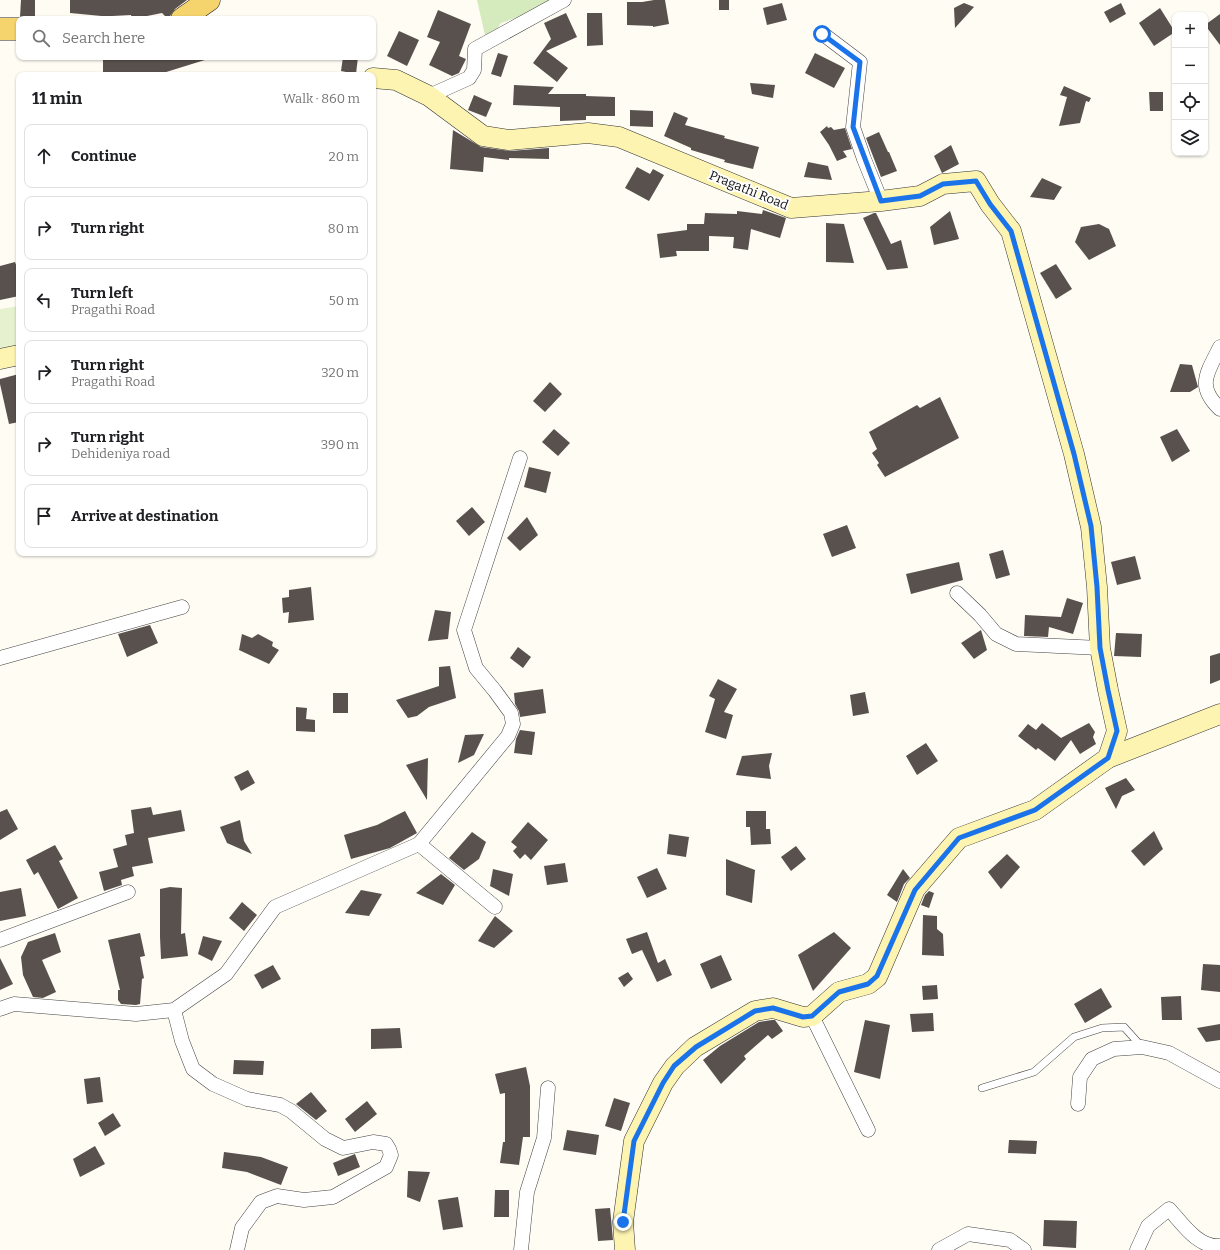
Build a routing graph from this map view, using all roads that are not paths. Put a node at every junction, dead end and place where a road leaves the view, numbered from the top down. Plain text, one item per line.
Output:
1 (209, 0) edge
2 (564, 0) edge
3 (186, 16) edge
4 (0, 29) edge
5 (16, 29) edge
6 (822, 34) dead end
7 (376, 78) edge
8 (428, 96) junction
9 (881, 201) junction
10 (1220, 347) edge
11 (16, 356) edge
12 (0, 359) edge
13 (1220, 409) edge
14 (520, 458) dead end
15 (957, 592) dead end
16 (182, 607) dead end
17 (1100, 648) junction
18 (0, 658) edge
19 (1220, 714) edge
20 (1108, 758) junction
21 (419, 844) junction
22 (128, 892) dead end
23 (495, 906) dead end
24 (0, 940) edge
25 (0, 1009) edge
26 (174, 1010) junction
27 (812, 1016) junction
28 (1142, 1047) junction
29 (1219, 1077) edge
30 (548, 1088) dead end
31 (982, 1088) dead end
32 (1078, 1104) dead end
33 (868, 1130) dead end
34 (1220, 1246) edge
35 (236, 1250) edge
36 (521, 1250) edge
37 (625, 1250) edge
38 (939, 1250) edge
39 (1024, 1250) edge
40 (1137, 1250) edge

1 - 3 main road
2 - 8 street
4 - 5 main road
6 - 9 street
7 - 8 street, Pragathi Road
8 - 9 street, Pragathi Road
9 - 17 street, Pragathi Road
10 - 13 street
11 - 12 street
14 - 21 street
15 - 17 street
16 - 18 street
17 - 20 street, Pragathi Road
19 - 20 street
20 - 27 street
21 - 23 street
21 - 26 street
22 - 24 street
25 - 26 street
26 - 35 street
27 - 33 street
27 - 37 street
28 - 29 street
28 - 31 lane
28 - 32 street
30 - 36 street
34 - 40 street
38 - 39 street

